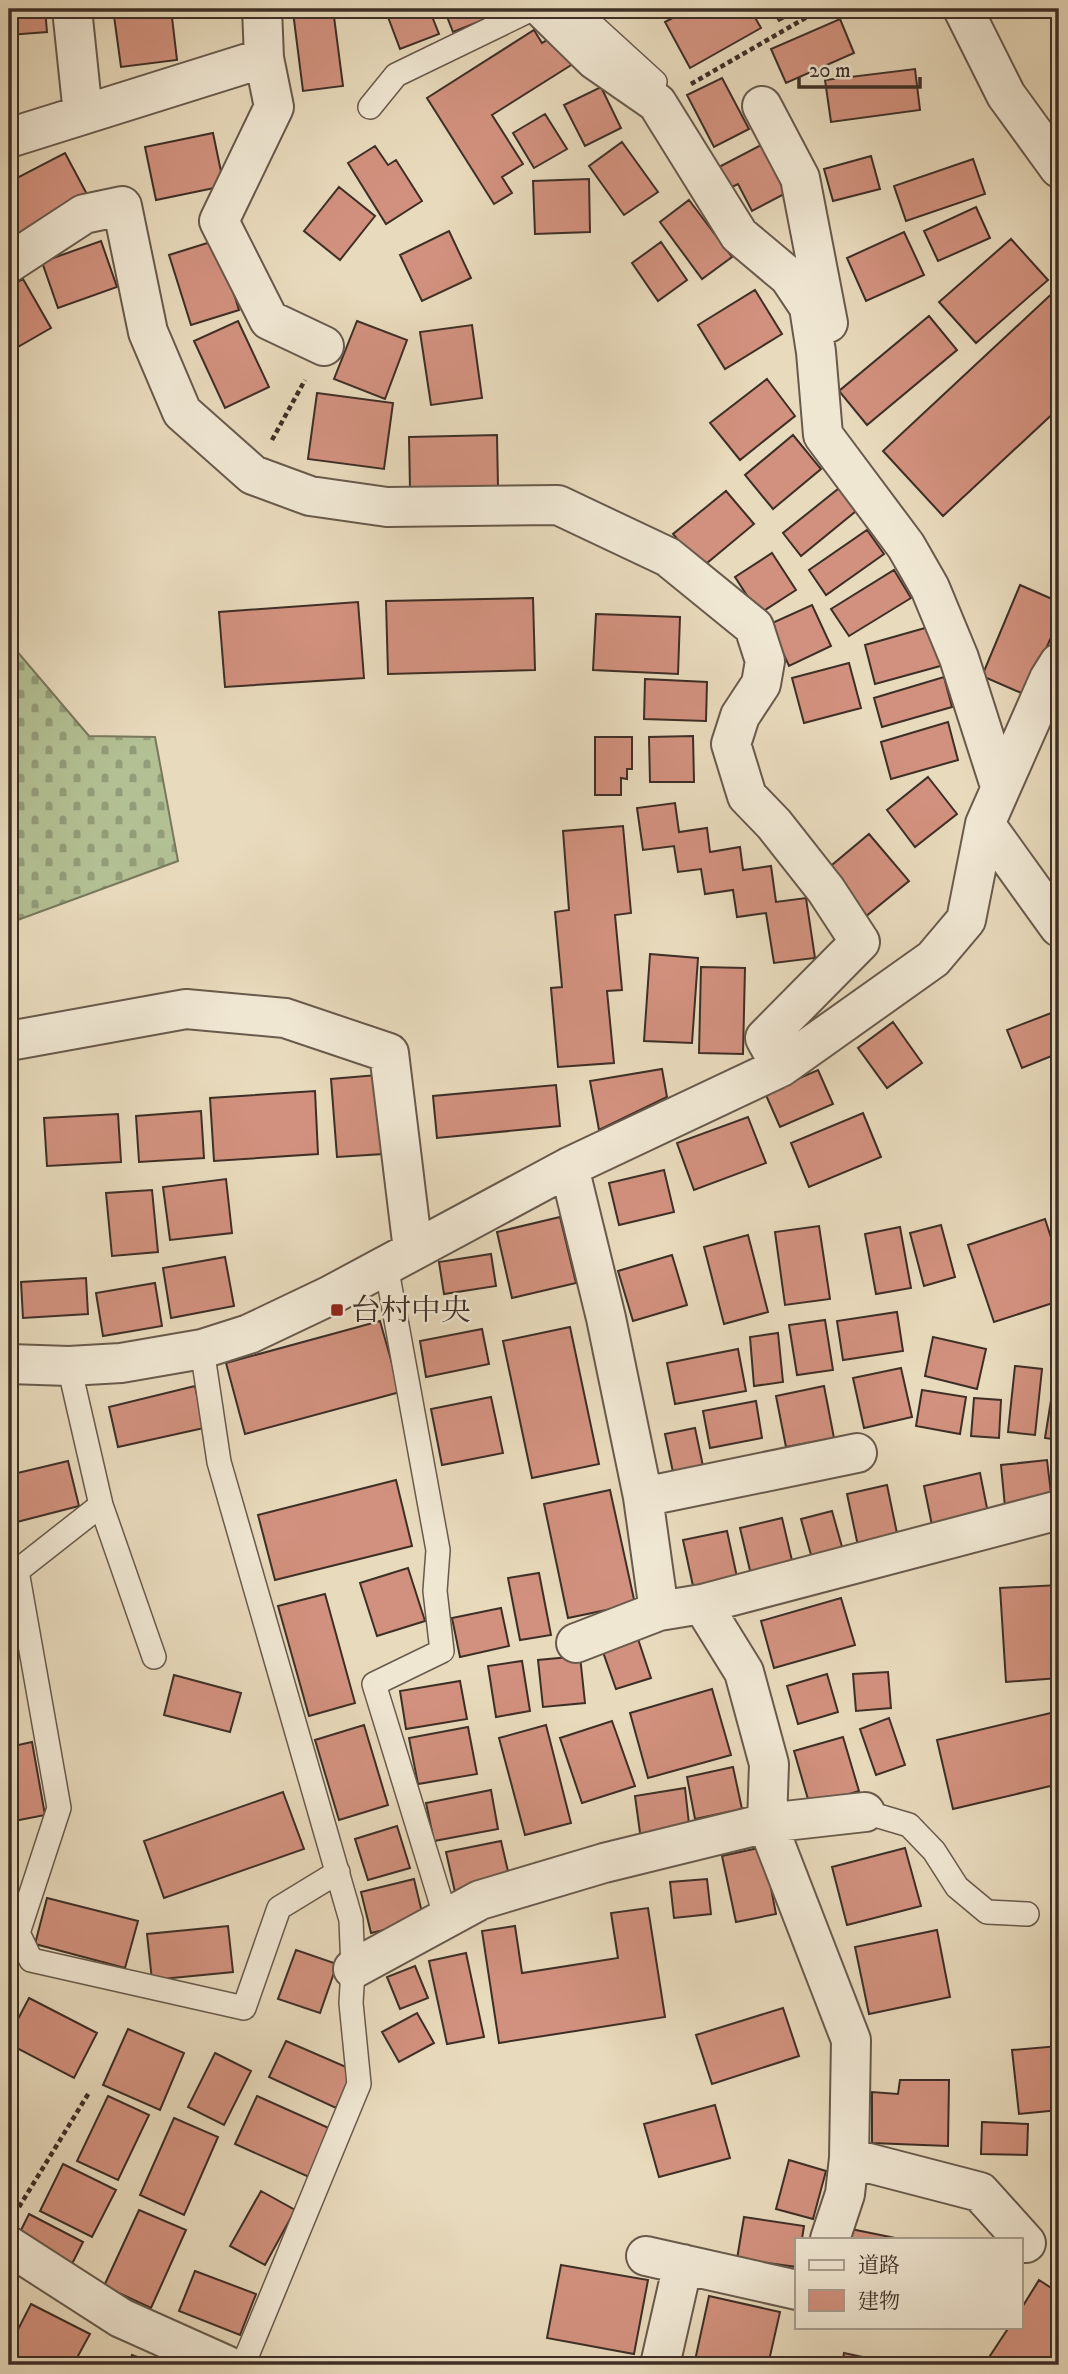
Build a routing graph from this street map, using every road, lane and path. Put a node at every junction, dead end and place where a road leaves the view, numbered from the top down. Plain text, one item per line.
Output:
1 (72, 9) edge
2 (262, 9) edge
3 (532, 9) edge
4 (544, 9) edge
5 (575, 9) edge
6 (821, 9) edge
7 (963, 9) edge
8 (264, 58) junction
9 (711, 73) dead end
10 (657, 103) junction
11 (762, 106) dead end
12 (370, 107) dead end
13 (83, 114) junction
14 (9, 138) edge
15 (1059, 168) edge
16 (9, 263) edge
17 (324, 346) joint
18 (818, 378) junction
19 (253, 475) junction
20 (1059, 663) edge
21 (1000, 786) junction
22 (985, 824) junction
23 (1059, 927) edge
24 (9, 1041) edge
25 (781, 1067) junction
26 (569, 1167) junction
27 (400, 1257) junction
28 (202, 1349) junction
29 (9, 1364) edge
30 (69, 1366) junction
31 (857, 1453) dead end
32 (643, 1497) junction
33 (101, 1505) junction
34 (1059, 1510) edge
35 (702, 1604) junction
36 (659, 1611) junction
37 (576, 1643) dead end
38 (154, 1657) dead end
39 (865, 1812) joint
40 (767, 1823) junction
41 (338, 1872) junction
42 (1027, 1914) dead end
43 (446, 1918) junction
44 (353, 1969) junction
45 (90, 2091) dead end
46 (849, 2158) junction
47 (12, 2229) edge
48 (830, 2238) edge
49 (1021, 2238) edge
50 (1023, 2240) edge
51 (1026, 2243) dead end
52 (646, 2256) dead end
53 (683, 2264) junction
54 (795, 2290) edge
55 (226, 2365) edge
56 (243, 2365) edge
57 (660, 2365) edge

1 - 13 street
2 - 8 street
3 - 12 lane
4 - 10 street
5 - 10 lane
6 - 9 path
7 - 15 street
8 - 13 street
8 - 17 street
10 - 18 street
11 - 18 street
13 - 14 street
16 - 19 street
17 - 19 path
18 - 21 street
19 - 25 street
20 - 21 street
21 - 22 street
22 - 23 street
22 - 25 street
24 - 27 street
25 - 26 street
26 - 27 street
26 - 32 street
27 - 28 street
27 - 43 lane
28 - 30 street
28 - 41 lane
29 - 30 street
30 - 33 lane
31 - 32 street
32 - 36 street
33 - 38 lane
33 - 41 lane
34 - 35 street
35 - 36 street
35 - 40 street
36 - 37 street
39 - 40 street
39 - 42 lane
40 - 43 street
40 - 46 street
41 - 44 lane
43 - 44 street
44 - 56 lane
45 - 47 path
46 - 48 street
46 - 49 street
47 - 55 street
50 - 51 street
52 - 53 street
53 - 54 street
53 - 57 street

